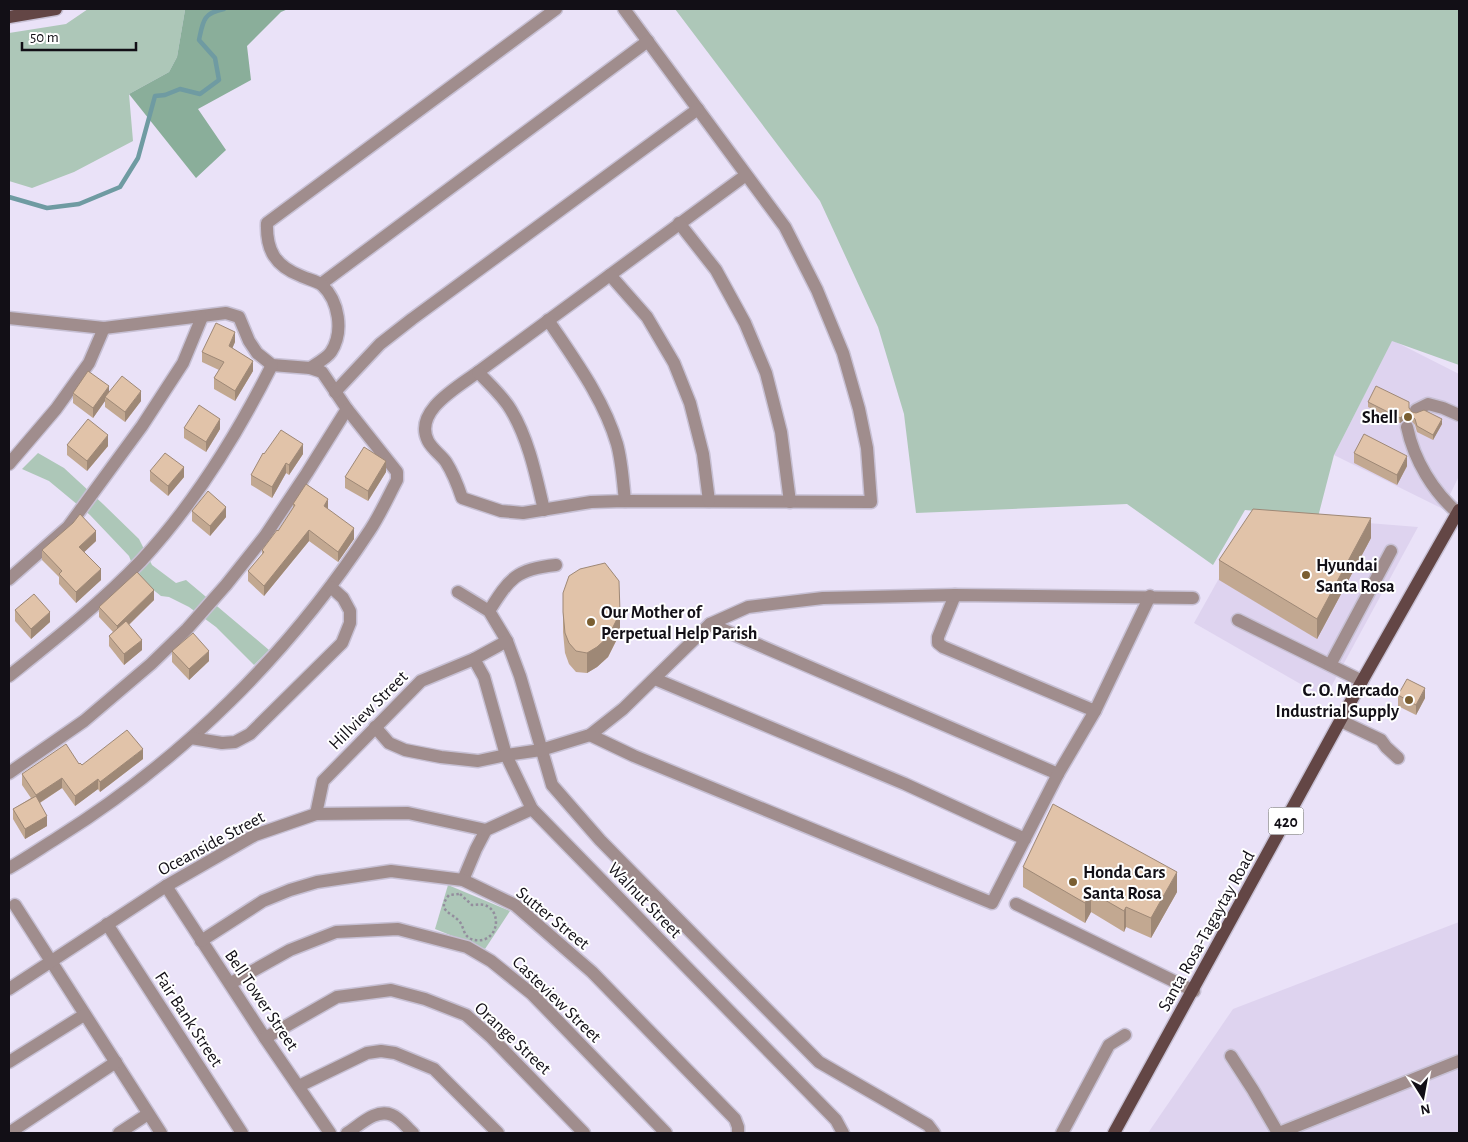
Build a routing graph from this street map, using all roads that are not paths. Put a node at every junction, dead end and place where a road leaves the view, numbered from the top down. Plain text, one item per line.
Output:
1 (56, 9) edge
2 (556, 9) edge
3 (624, 9) edge
4 (11, 14) edge
5 (648, 41) junction
6 (698, 109) junction
7 (746, 175) junction
8 (680, 223) junction
9 (610, 275) junction
10 (321, 284) junction
11 (202, 317) junction
12 (548, 320) junction
13 (10, 323) edge
14 (104, 328) junction
15 (272, 365) junction
16 (310, 368) junction
17 (478, 372) junction
18 (335, 392) junction
19 (347, 409) junction
20 (1416, 410) dead end
21 (1459, 415) edge
22 (1407, 427) dead end
23 (9, 464) edge
24 (625, 501) junction
25 (709, 501) junction
26 (790, 502) junction
27 (544, 510) junction
28 (1459, 512) edge
29 (1391, 551) dead end
30 (556, 565) dead end
31 (9, 579) edge
32 (330, 587) junction
33 (458, 592) dead end
34 (955, 594) junction
35 (1150, 596) junction
36 (1193, 598) dead end
37 (489, 611) junction
38 (1238, 620) dead end
39 (710, 624) junction
40 (507, 641) junction
41 (474, 658) junction
42 (1330, 665) junction
43 (9, 676) edge
44 (655, 680) junction
45 (1362, 681) junction
46 (1096, 711) junction
47 (1341, 721) junction
48 (375, 727) junction
49 (590, 735) junction
50 (191, 738) junction
51 (541, 750) junction
52 (506, 754) junction
53 (1398, 758) dead end
54 (9, 773) edge
55 (1058, 774) junction
56 (532, 809) junction
57 (316, 814) junction
58 (486, 830) junction
59 (1025, 839) junction
60 (9, 868) edge
61 (463, 880) junction
62 (166, 886) junction
63 (1016, 904) dead end
64 (15, 905) dead end
65 (107, 924) junction
66 (201, 942) junction
67 (52, 961) junction
68 (230, 984) junction
69 (9, 989) edge
70 (1194, 991) junction
71 (84, 1015) junction
72 (1125, 1035) dead end
73 (265, 1038) junction
74 (1231, 1056) dead end
75 (9, 1062) edge
76 (116, 1062) junction
77 (1458, 1065) edge
78 (299, 1086) junction
79 (148, 1114) junction
80 (9, 1133) edge
81 (119, 1133) edge
82 (161, 1133) edge
83 (242, 1133) edge
84 (330, 1133) edge
85 (347, 1133) edge
86 (413, 1133) edge
87 (498, 1133) edge
88 (584, 1133) edge
89 (666, 1133) edge
90 (738, 1133) edge
91 (844, 1133) edge
92 (934, 1133) edge
93 (1062, 1133) edge
94 (1114, 1133) edge
95 (1278, 1133) edge

1 - 4 main road
2 - 10 street
3 - 5 street
5 - 6 street
5 - 10 street
6 - 7 street
6 - 18 street
7 - 8 street
7 - 26 street
8 - 9 street
8 - 26 street
9 - 12 street
9 - 25 street
10 - 16 street
11 - 14 street
11 - 15 street
11 - 31 street
12 - 17 street
12 - 24 street
13 - 14 street
14 - 23 street
15 - 16 street
15 - 43 street
16 - 18 street
17 - 27 street
17 - 27 street
18 - 19 street
19 - 32 street
19 - 54 street
20 - 21 street
22 - 28 street
24 - 25 street
24 - 27 street
25 - 26 street
28 - 45 main road, Santa Rosa-Tagaytay Road / 420
29 - 42 street
30 - 37 street
32 - 50 street
32 - 50 street
33 - 37 street
34 - 35 street
34 - 39 street
34 - 46 street
35 - 36 street
35 - 46 street
37 - 40 street
38 - 42 street
39 - 44 street
39 - 55 street
40 - 41 street, Hillview Street
40 - 51 street
41 - 48 street, Hillview Street
41 - 52 street, Walnut Street
42 - 45 street
44 - 49 street
44 - 59 street
45 - 47 main road, Santa Rosa-Tagaytay Road / 420
46 - 55 street
47 - 53 street
47 - 70 main road, Santa Rosa-Tagaytay Road / 420
48 - 52 street
48 - 57 street, Hillview Street
49 - 51 street
49 - 59 street
50 - 60 street
51 - 52 street
51 - 92 street
52 - 56 street, Walnut Street
55 - 59 street
56 - 58 street
56 - 91 street, Walnut Street
57 - 58 street, Oceanside Street
57 - 62 street, Oceanside Street
58 - 61 street
61 - 66 street, Sutter Street
61 - 90 street, Sutter Street
62 - 65 street, Oceanside Street
62 - 66 street, Bell Tower Street
63 - 70 street
64 - 67 street
65 - 67 street, Oceanside Street
65 - 83 street, Fair Bank Street
66 - 68 street, Bell Tower Street
67 - 69 street, Oceanside Street
67 - 71 street
68 - 73 street, Bell Tower Street
68 - 89 street, Casteview Street
70 - 94 main road, Santa Rosa-Tagaytay Road / 420
71 - 75 street
71 - 76 street
72 - 93 street
73 - 78 street, Bell Tower Street
73 - 88 street, Orange Street
74 - 95 street
76 - 79 street
76 - 80 street
77 - 95 street
78 - 84 street, Bell Tower Street
78 - 87 street
79 - 81 street
79 - 82 street
85 - 86 street

